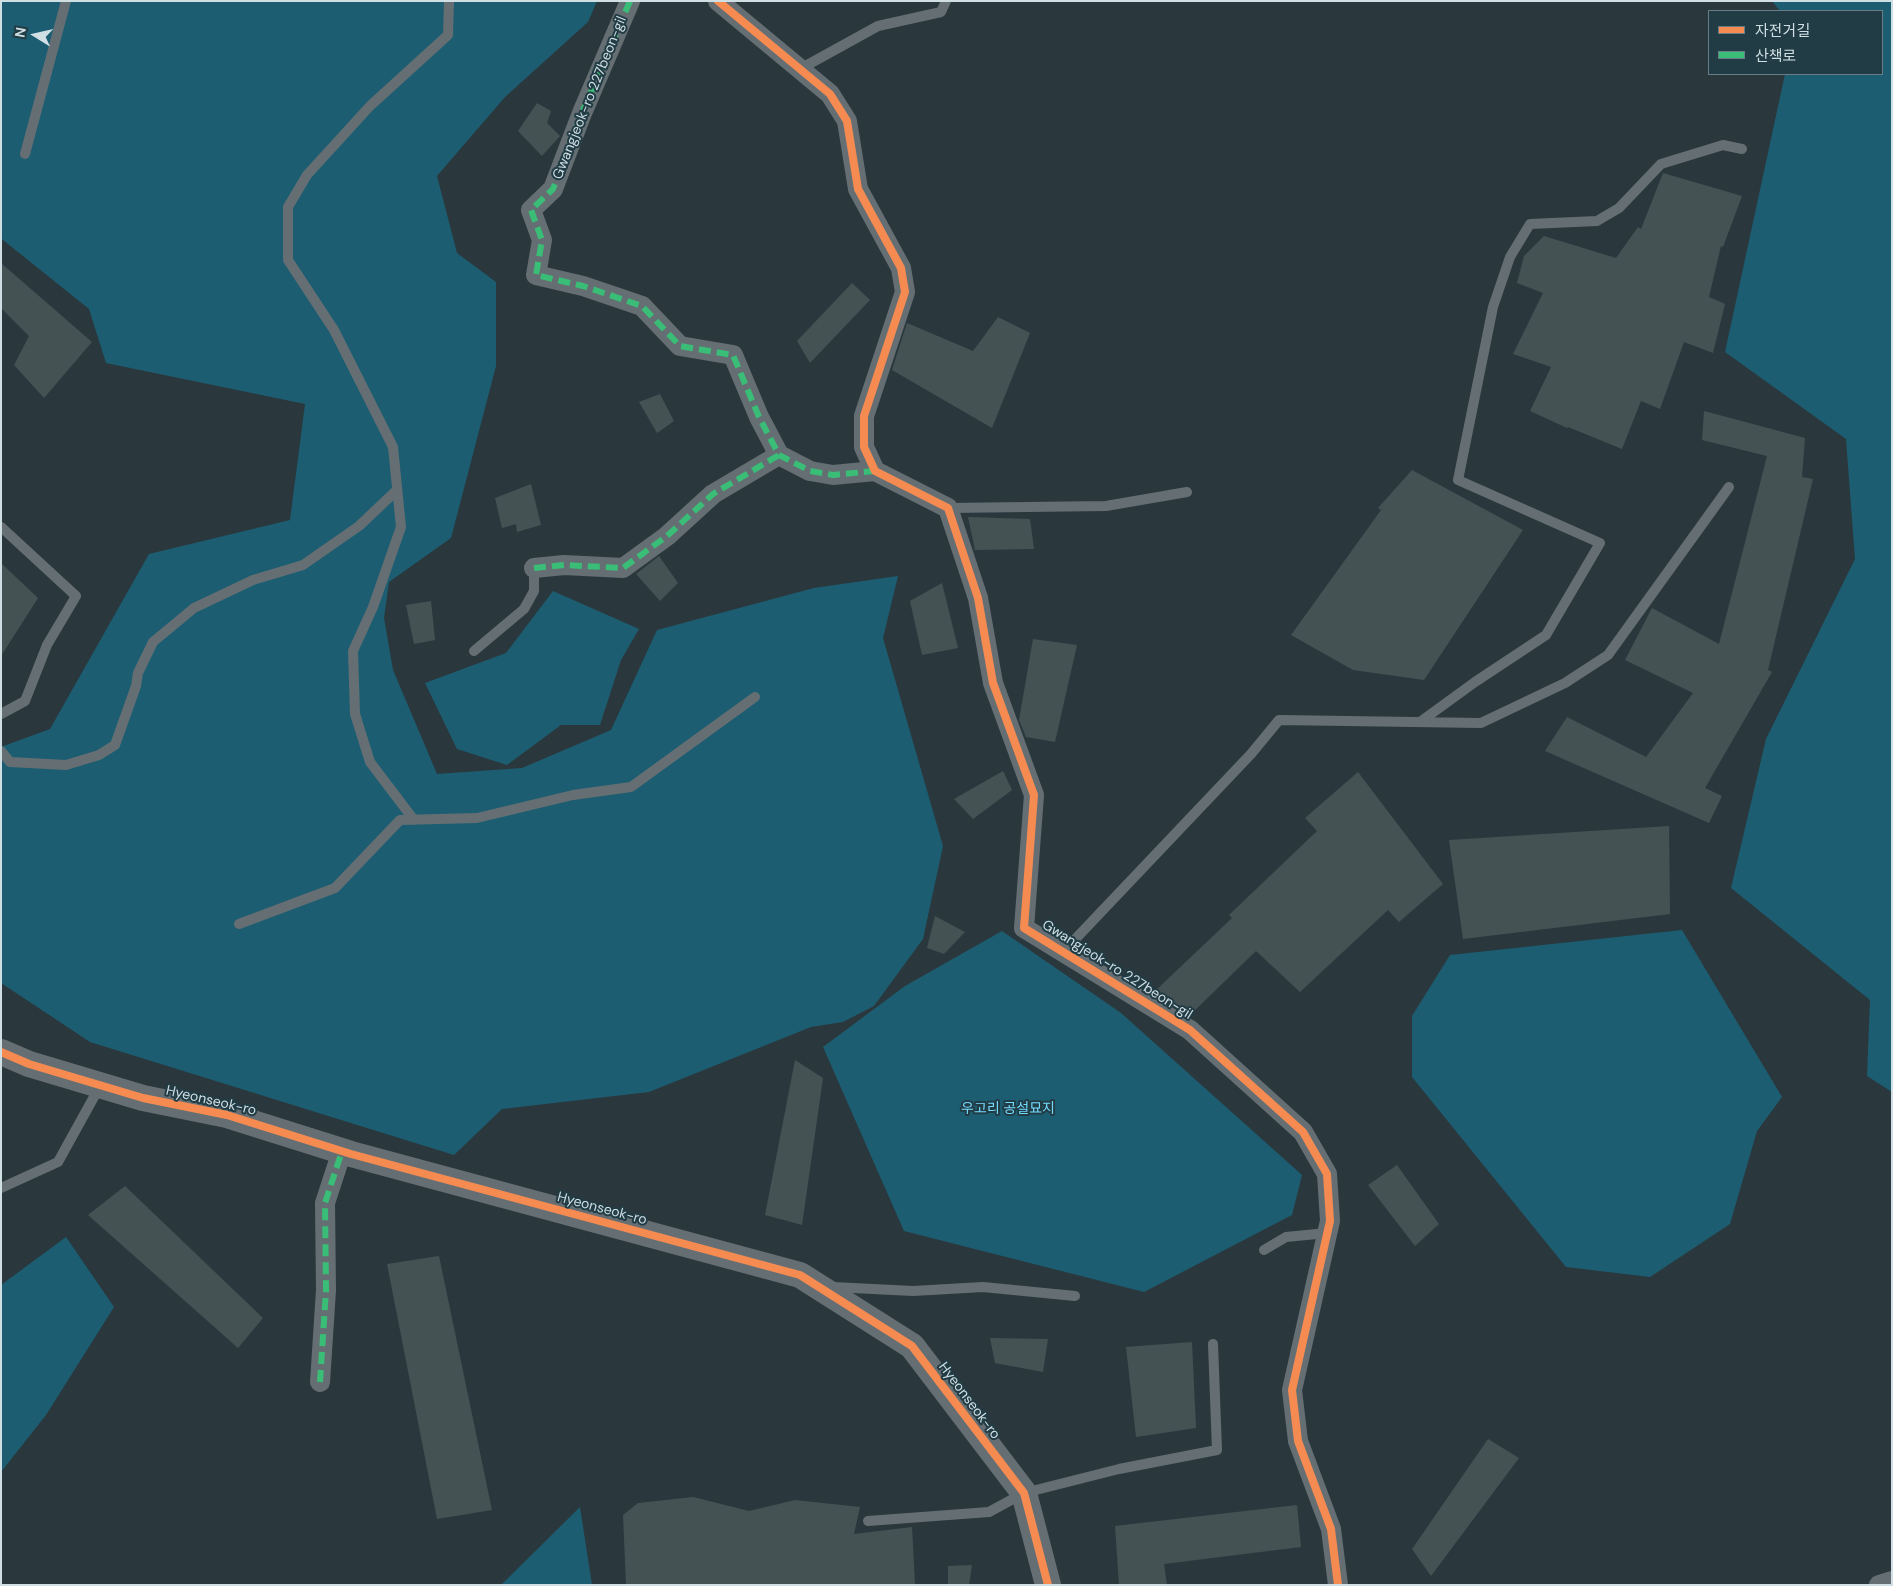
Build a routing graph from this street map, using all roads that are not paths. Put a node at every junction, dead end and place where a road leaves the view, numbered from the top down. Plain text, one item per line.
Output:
1 (66, 1) edge
2 (449, 1) edge
3 (630, 1) edge
4 (718, 1) edge
5 (946, 1) edge
6 (800, 68) junction
7 (1742, 149) dead end
8 (25, 154) dead end
9 (779, 455) junction
10 (875, 471) junction
11 (1729, 487) dead end
12 (397, 490) junction
13 (1187, 492) dead end
14 (948, 508) junction
15 (1, 526) edge
16 (534, 568) joint
17 (474, 650) dead end
18 (755, 697) dead end
19 (1, 714) edge
20 (1420, 722) junction
21 (1, 752) edge
22 (414, 820) junction
23 (239, 924) dead end
24 (1063, 952) junction
25 (1, 1052) edge
26 (100, 1085) junction
27 (342, 1151) junction
28 (1, 1188) edge
29 (1327, 1233) junction
30 (1264, 1250) dead end
31 (819, 1287) junction
32 (1075, 1296) dead end
33 (1213, 1344) dead end
34 (320, 1382) dead end
35 (1024, 1493) junction
36 (868, 1521) dead end
37 (1892, 1581) edge
38 (1048, 1585) edge
39 (1338, 1585) edge
40 (1880, 1585) edge

1 - 8 lane
2 - 12 lane
3 - 9 street, Gwangjeok-ro 227beon-gil
4 - 6 street
5 - 6 lane
6 - 10 street
7 - 20 lane
9 - 10 street
9 - 16 street
10 - 14 street
11 - 20 lane
12 - 21 lane
12 - 22 lane
13 - 14 lane
14 - 24 street, Gwangjeok-ro 227beon-gil
15 - 19 lane
16 - 17 lane
18 - 22 lane
20 - 24 lane
22 - 23 lane
24 - 29 street, Gwangjeok-ro 227beon-gil
25 - 26 street, Hyeonseok-ro
26 - 27 street, Hyeonseok-ro
26 - 28 lane
27 - 31 street, Hyeonseok-ro
27 - 34 street
29 - 30 lane
29 - 39 street, Gwangjeok-ro 227beon-gil
31 - 32 lane
31 - 35 street, Hyeonseok-ro
33 - 35 lane
35 - 36 lane
35 - 38 street, Hyeonseok-ro
37 - 40 street

